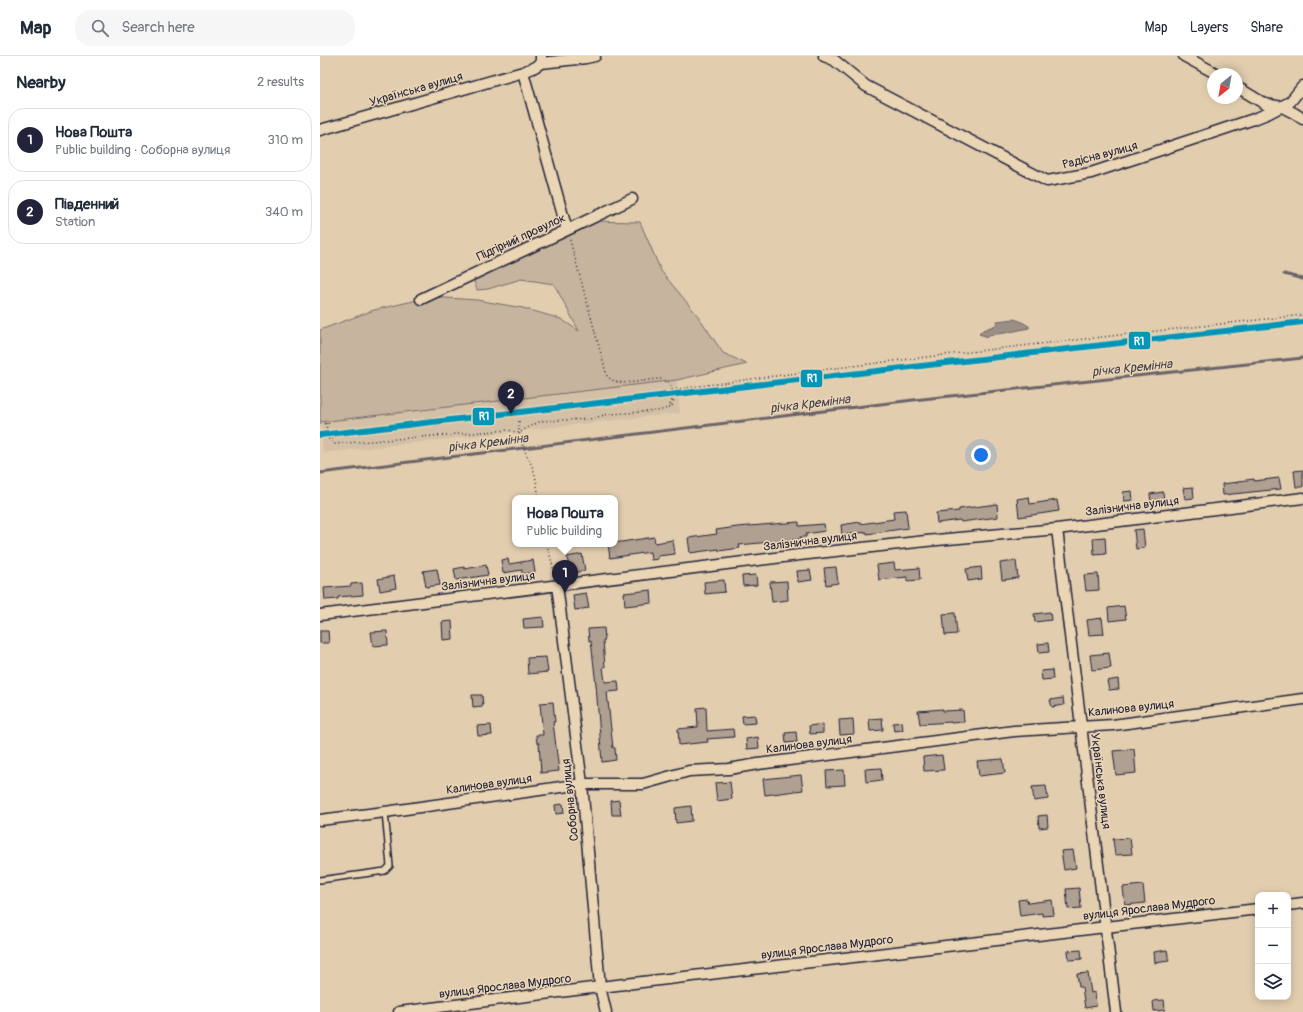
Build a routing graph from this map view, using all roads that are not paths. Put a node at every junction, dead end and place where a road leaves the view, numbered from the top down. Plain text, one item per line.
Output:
1 (595, 56) edge
2 (824, 56) edge
3 (1184, 56) edge
4 (542, 59) edge
5 (1207, 69) edge
6 (523, 72) junction
7 (1303, 86) edge
8 (1243, 91) edge
9 (1282, 107) junction
10 (1303, 119) edge
11 (320, 130) edge
12 (632, 199) dead end
13 (568, 230) junction
14 (421, 299) dead end
15 (1303, 498) edge
16 (1057, 529) junction
17 (557, 585) junction
18 (320, 615) edge
19 (1303, 699) edge
20 (1080, 726) junction
21 (582, 784) junction
22 (385, 812) junction
23 (320, 820) edge
24 (320, 880) edge
25 (1303, 903) edge
26 (1291, 905) edge
27 (1255, 908) edge
28 (1106, 927) junction
29 (600, 987) junction
30 (399, 1012) edge
31 (606, 1012) edge
32 (1116, 1012) edge

1 - 4 street, Українська вулиця
2 - 9 street, Радісна вулиця
3 - 5 street
4 - 6 street, Українська вулиця
6 - 11 street, Українська вулиця
6 - 13 street
7 - 9 street, Радісна вулиця
8 - 9 street
9 - 10 street
12 - 13 street, Підгірний провулок
13 - 14 street, Підгірний провулок
15 - 16 street, Залізнична вулиця
16 - 17 street, Залізнична вулиця
16 - 20 street, Українська вулиця
17 - 18 street, Залізнична вулиця
17 - 21 street, Соборна вулиця
19 - 20 street, Калинова вулиця
20 - 21 street, Калинова вулиця
20 - 28 street, Українська вулиця
21 - 22 street, Калинова вулиця
21 - 29 street, Соборна вулиця
22 - 23 street, Калинова вулиця
22 - 24 lane
25 - 26 street
27 - 28 street, вулиця Ярослава Мудрого
28 - 29 street, вулиця Ярослава Мудрого
28 - 32 street, Українська вулиця
29 - 30 street, вулиця Ярослава Мудрого
29 - 31 street, Соборна вулиця

